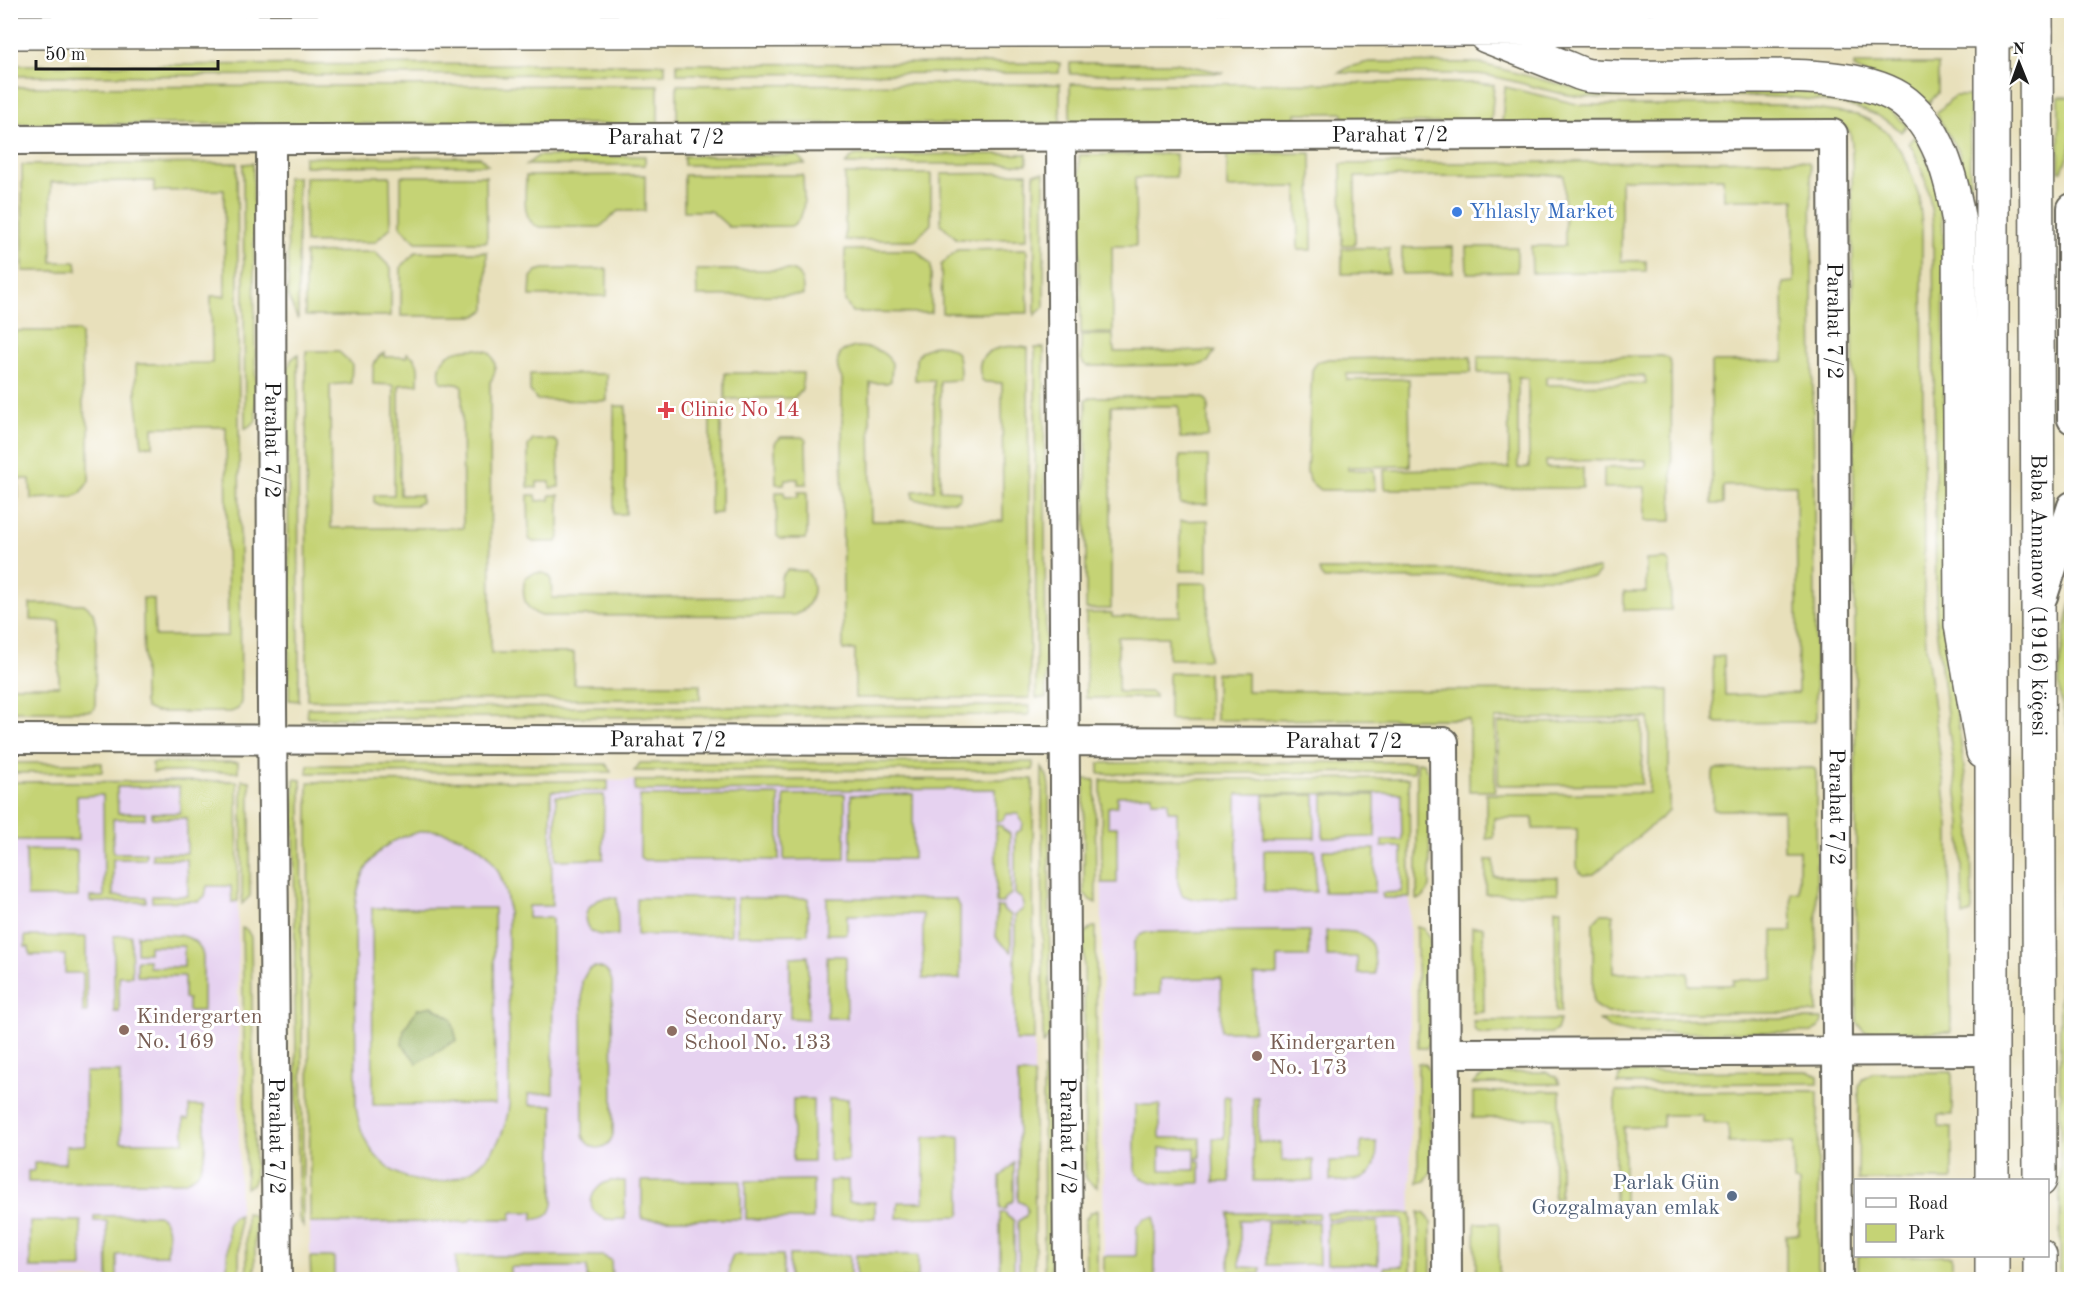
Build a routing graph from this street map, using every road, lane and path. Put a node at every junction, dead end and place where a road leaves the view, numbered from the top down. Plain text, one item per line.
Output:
1 (1518, 10) edge
2 (1992, 21) edge
3 (2036, 21) edge
4 (1467, 29) junction
5 (10, 32) edge
6 (1062, 137) junction
7 (10, 140) edge
8 (271, 140) junction
9 (2072, 208) edge
10 (2072, 419) edge
11 (2072, 506) edge
12 (2038, 612) junction
13 (10, 740) edge
14 (272, 740) junction
15 (1065, 741) junction
16 (1992, 802) junction
17 (1992, 1050) junction
18 (1837, 1051) junction
19 (1446, 1053) junction
20 (1992, 1179) edge
21 (2040, 1179) edge
22 (1992, 1257) edge
23 (2040, 1257) edge
24 (277, 1280) edge
25 (1068, 1280) edge
26 (1447, 1280) edge
27 (1838, 1280) edge
28 (1992, 1280) edge
29 (2040, 1280) edge

1 - 4 street
2 - 3 street
2 - 4 street
2 - 16 street, Baba Annanow (1916) köçesi
3 - 12 street, Baba Annanow (1916) köçesi
4 - 5 street
4 - 16 street
6 - 8 street, Parahat 7/2
6 - 15 street, Parahat 7/2
6 - 18 street, Parahat 7/2
7 - 8 street, Parahat 7/2
8 - 14 street, Parahat 7/2
9 - 10 street
11 - 12 street
12 - 21 street, Baba Annanow (1916) köçesi
13 - 14 street, Parahat 7/2
14 - 15 street, Parahat 7/2
14 - 24 street, Parahat 7/2
15 - 19 street, Parahat 7/2
15 - 25 street, Parahat 7/2
16 - 17 street, Baba Annanow (1916) köçesi
17 - 18 street
17 - 20 street, Baba Annanow (1916) köçesi
18 - 19 street
18 - 27 street, Parahat 7/2
19 - 26 street, Parahat 7/2
22 - 28 street
23 - 29 street

